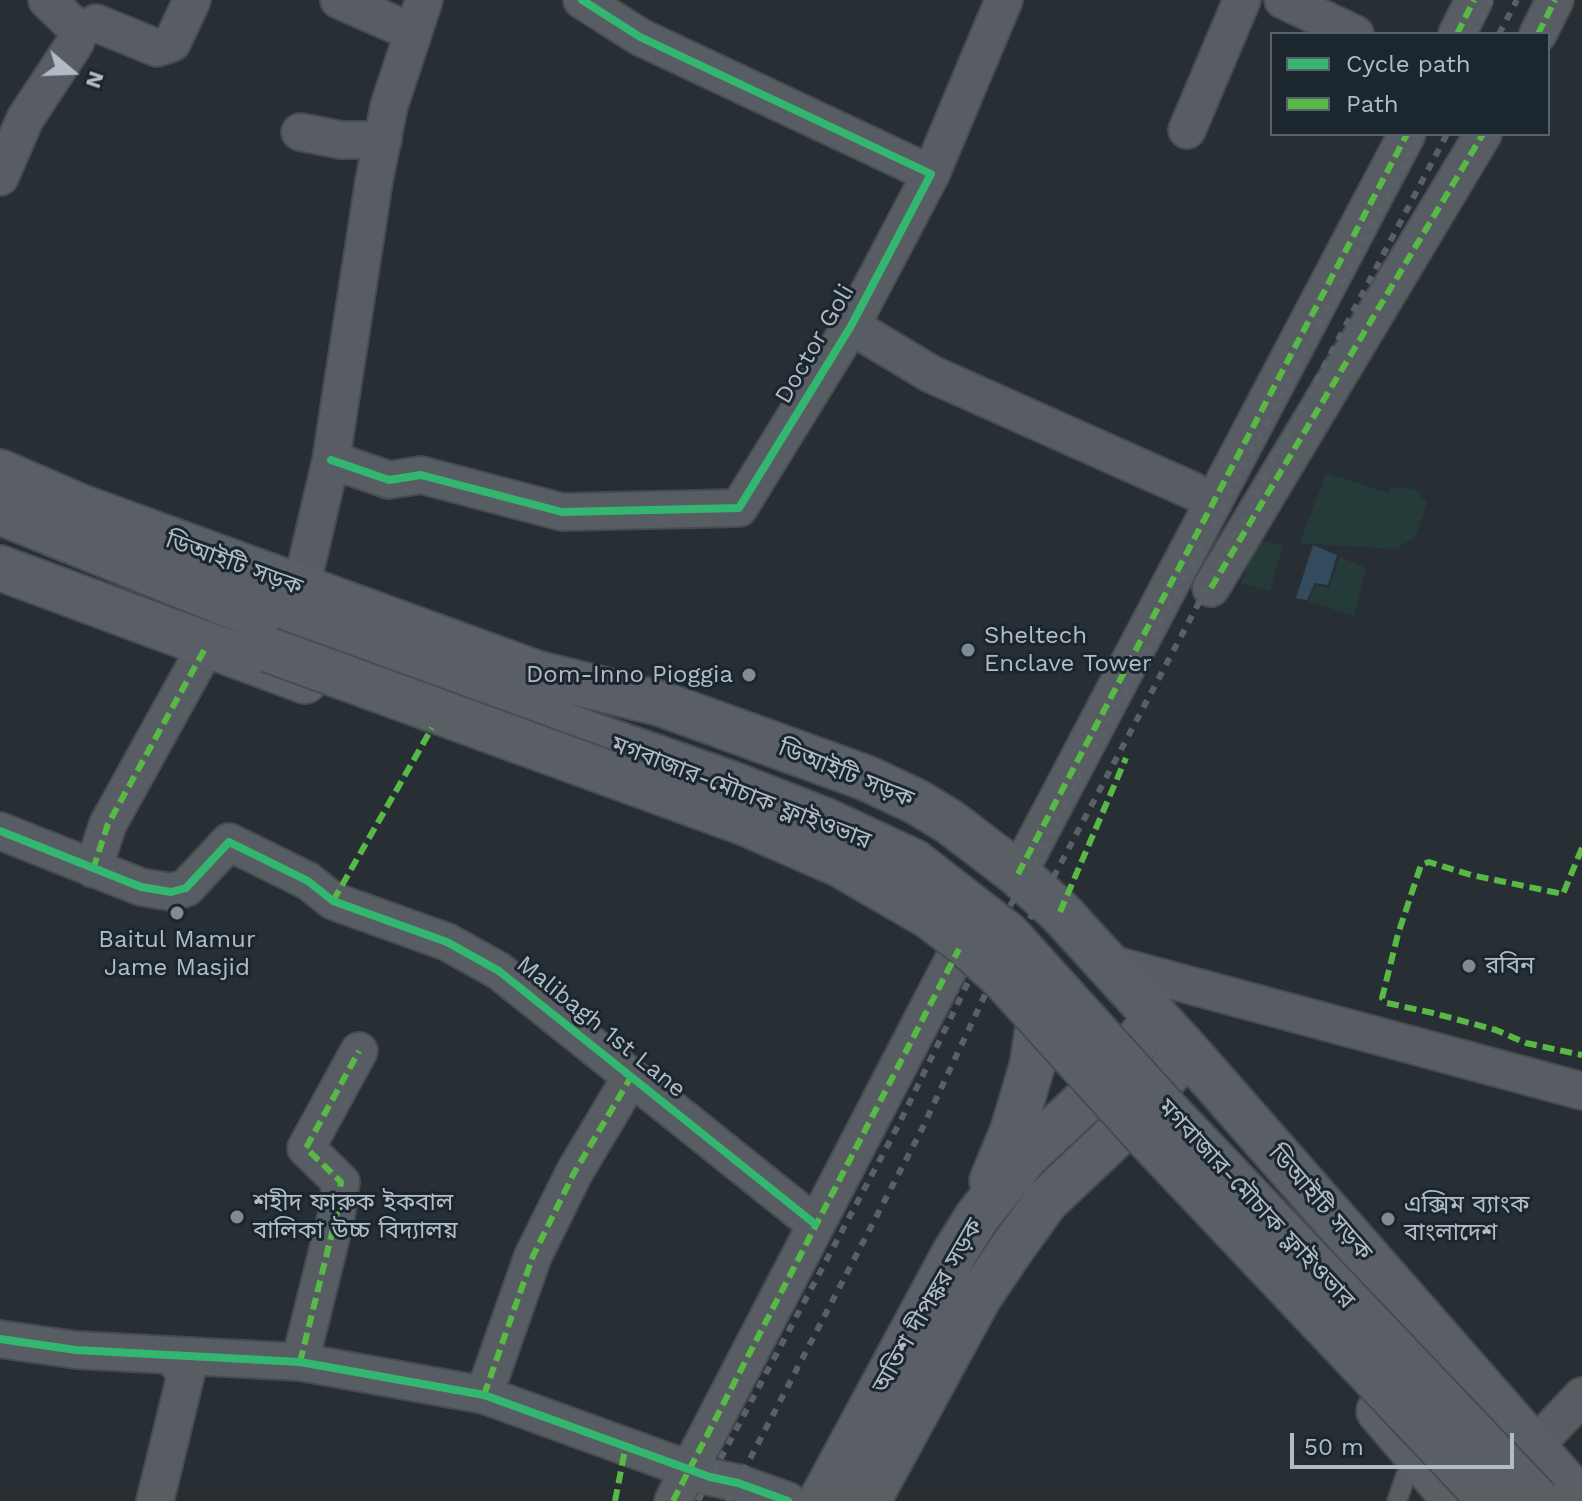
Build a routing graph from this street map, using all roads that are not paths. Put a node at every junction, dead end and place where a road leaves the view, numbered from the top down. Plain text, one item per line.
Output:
1 (47, 0) edge
2 (192, 0) edge
3 (339, 0) edge
4 (582, 0) edge
5 (1004, 0) edge
6 (1242, 0) edge
7 (1283, 0) edge
8 (1474, 0) edge
9 (1555, 0) edge
10 (418, 16) edge
11 (79, 31) junction
12 (1351, 32) edge
13 (1458, 32) edge
14 (1539, 32) edge
15 (1187, 130) dead end
16 (300, 132) dead end
17 (1406, 136) edge
18 (1482, 136) edge
19 (383, 140) junction
20 (931, 174) junction
21 (0, 177) edge
22 (851, 326) junction
23 (331, 460) junction
24 (0, 472) edge
25 (1193, 491) dead end
26 (0, 512) edge
27 (0, 544) edge
28 (0, 568) edge
29 (301, 588) junction
30 (1211, 588) dead end
31 (207, 645) junction
32 (0, 831) edge
33 (93, 869) junction
34 (1018, 874) junction
35 (959, 949) junction
36 (1107, 963) junction
37 (1157, 1018) junction
38 (1038, 1027) junction
39 (359, 1051) dead end
40 (1187, 1051) junction
41 (631, 1077) junction
42 (1582, 1091) edge
43 (1089, 1096) junction
44 (1120, 1129) junction
45 (977, 1217) junction
46 (815, 1224) junction
47 (0, 1339) edge
48 (171, 1355) junction
49 (300, 1362) junction
50 (484, 1395) junction
51 (1582, 1396) edge
52 (1534, 1447) junction
53 (1417, 1455) junction
54 (690, 1468) junction
55 (877, 1498) edge
56 (155, 1501) edge
57 (673, 1501) edge
58 (788, 1501) edge
59 (821, 1501) edge
60 (1397, 1501) edge
61 (1456, 1501) edge
62 (1491, 1501) edge
63 (1538, 1501) edge
64 (1581, 1501) edge

1 - 11 street
2 - 11 street
3 - 10 street
4 - 20 street
5 - 20 street, Doctor Goli
6 - 15 street
7 - 12 street
8 - 13 street
9 - 14 street
10 - 19 street
11 - 21 street
16 - 19 street
17 - 34 street
18 - 30 street
19 - 23 street
20 - 22 street, Doctor Goli
22 - 23 street, Doctor Goli
22 - 25 street, Doctor Goli
23 - 29 street
24 - 29 main road, ডিআইটি সড়ক
26 - 63 main road, মগবাজার-মৌচাক ফ্লাইওভার, bridge
27 - 62 main road, মগবাজার-মৌচাক ফ্লাইওভার, bridge
28 - 31 main road
29 - 34 main road, ডিআইটি সড়ক
31 - 33 street
31 - 35 main road
32 - 33 street, Malibagh 1st Lane
33 - 41 street, Malibagh 1st Lane
34 - 36 main road, ডিআইটি সড়ক
35 - 38 main road
35 - 46 street
36 - 37 main road, ডিআইটি সড়ক
36 - 42 street
37 - 40 main road, ডিআইটি সড়ক
37 - 43 main road, অতিশ দীপঙ্কর সড়ক
38 - 43 main road
38 - 45 main road
39 - 49 street
40 - 44 main road, অতিশ দীপঙ্কর সড়ক
40 - 52 main road, ডিআইটি সড়ক
41 - 46 street, Malibagh 1st Lane
41 - 50 street
43 - 44 main road
43 - 45 main road, অতিশ দীপঙ্কর সড়ক
44 - 53 main road
44 - 55 main road, অতিশ দীপঙ্কর সড়ক
45 - 59 main road, অতিশ দীপঙ্কর সড়ক
46 - 54 street
47 - 48 street
48 - 49 street
48 - 56 street
49 - 50 street
50 - 54 street
51 - 52 street
52 - 64 main road, ডিআইটি সড়ক
53 - 60 lane
53 - 61 main road
54 - 57 street
54 - 58 street

